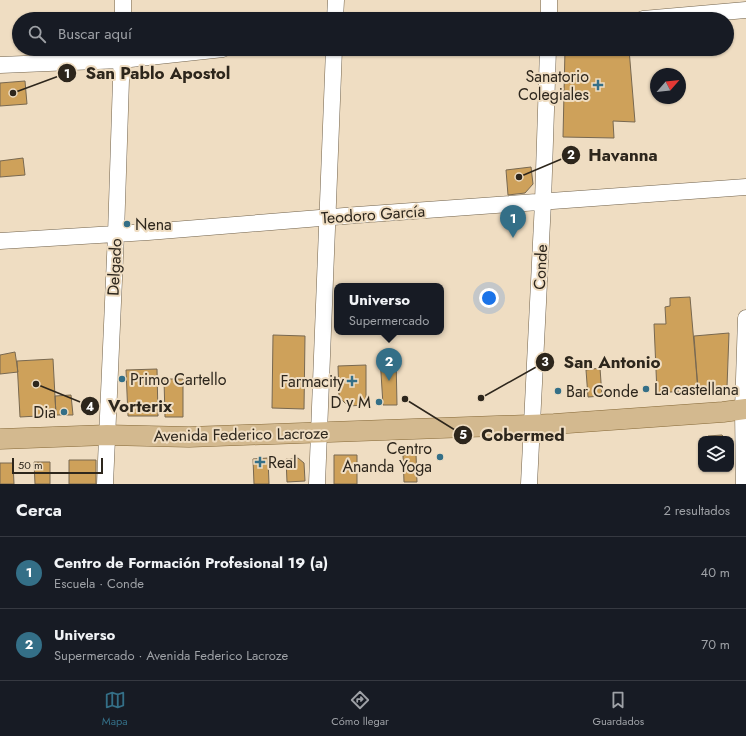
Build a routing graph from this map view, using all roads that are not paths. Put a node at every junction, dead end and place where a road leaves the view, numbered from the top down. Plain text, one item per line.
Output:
1 (123, 0) edge
2 (336, 0) edge
3 (549, 0) edge
4 (746, 10) edge
5 (123, 12) edge
6 (335, 12) edge
7 (549, 12) edge
8 (723, 12) edge
9 (109, 56) edge
10 (121, 56) edge
11 (334, 56) edge
12 (548, 56) edge
13 (0, 65) edge
14 (746, 188) edge
15 (543, 202) junction
16 (328, 217) junction
17 (116, 234) junction
18 (0, 241) edge
19 (746, 318) edge
20 (744, 410) edge
21 (533, 424) junction
22 (319, 432) junction
23 (107, 435) junction
24 (0, 439) edge
25 (105, 484) edge
26 (317, 484) edge
27 (529, 484) edge
28 (744, 484) edge

1 - 5 street
2 - 6 street
3 - 7 street
4 - 8 street
9 - 13 street
10 - 17 street, Delgado
11 - 16 street
12 - 15 street, Conde
14 - 15 street, Teodoro García
15 - 16 street, Teodoro García
15 - 21 street, Conde
16 - 17 street, Teodoro García
16 - 22 street
17 - 18 street, Teodoro García
17 - 23 street, Delgado
19 - 20 street
20 - 21 main road, Avenida Federico Lacroze
20 - 28 street
21 - 22 main road, Avenida Federico Lacroze
21 - 27 street, Conde
22 - 23 main road, Avenida Federico Lacroze
22 - 26 street
23 - 24 main road, Avenida Federico Lacroze
23 - 25 street, Delgado

